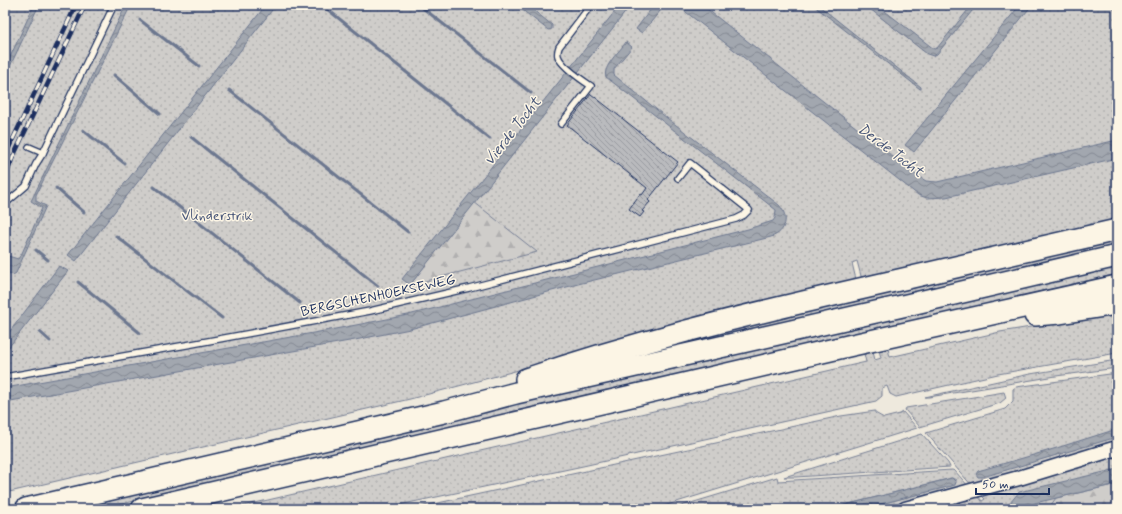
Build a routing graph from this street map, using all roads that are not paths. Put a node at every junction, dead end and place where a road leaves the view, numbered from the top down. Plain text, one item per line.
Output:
1 (114, 5) edge
2 (591, 5) edge
3 (561, 124) dead end
4 (29, 147) dead end
5 (43, 153) junction
6 (678, 178) dead end
7 (5, 204) edge
8 (1117, 230) edge
9 (1117, 256) edge
10 (1117, 286) edge
11 (1117, 304) edge
12 (971, 318) junction
13 (5, 376) edge
14 (444, 412) junction
15 (1117, 448) edge
16 (26, 509) edge
17 (142, 509) edge
18 (904, 509) edge

1 - 5 lane
2 - 3 lane
4 - 5 lane
5 - 7 lane
6 - 13 lane, BERGSCHENHOEKSEWEG
8 - 14 highway
9 - 14 highway
10 - 12 highway
11 - 12 highway
12 - 17 highway
14 - 16 highway
15 - 18 street

